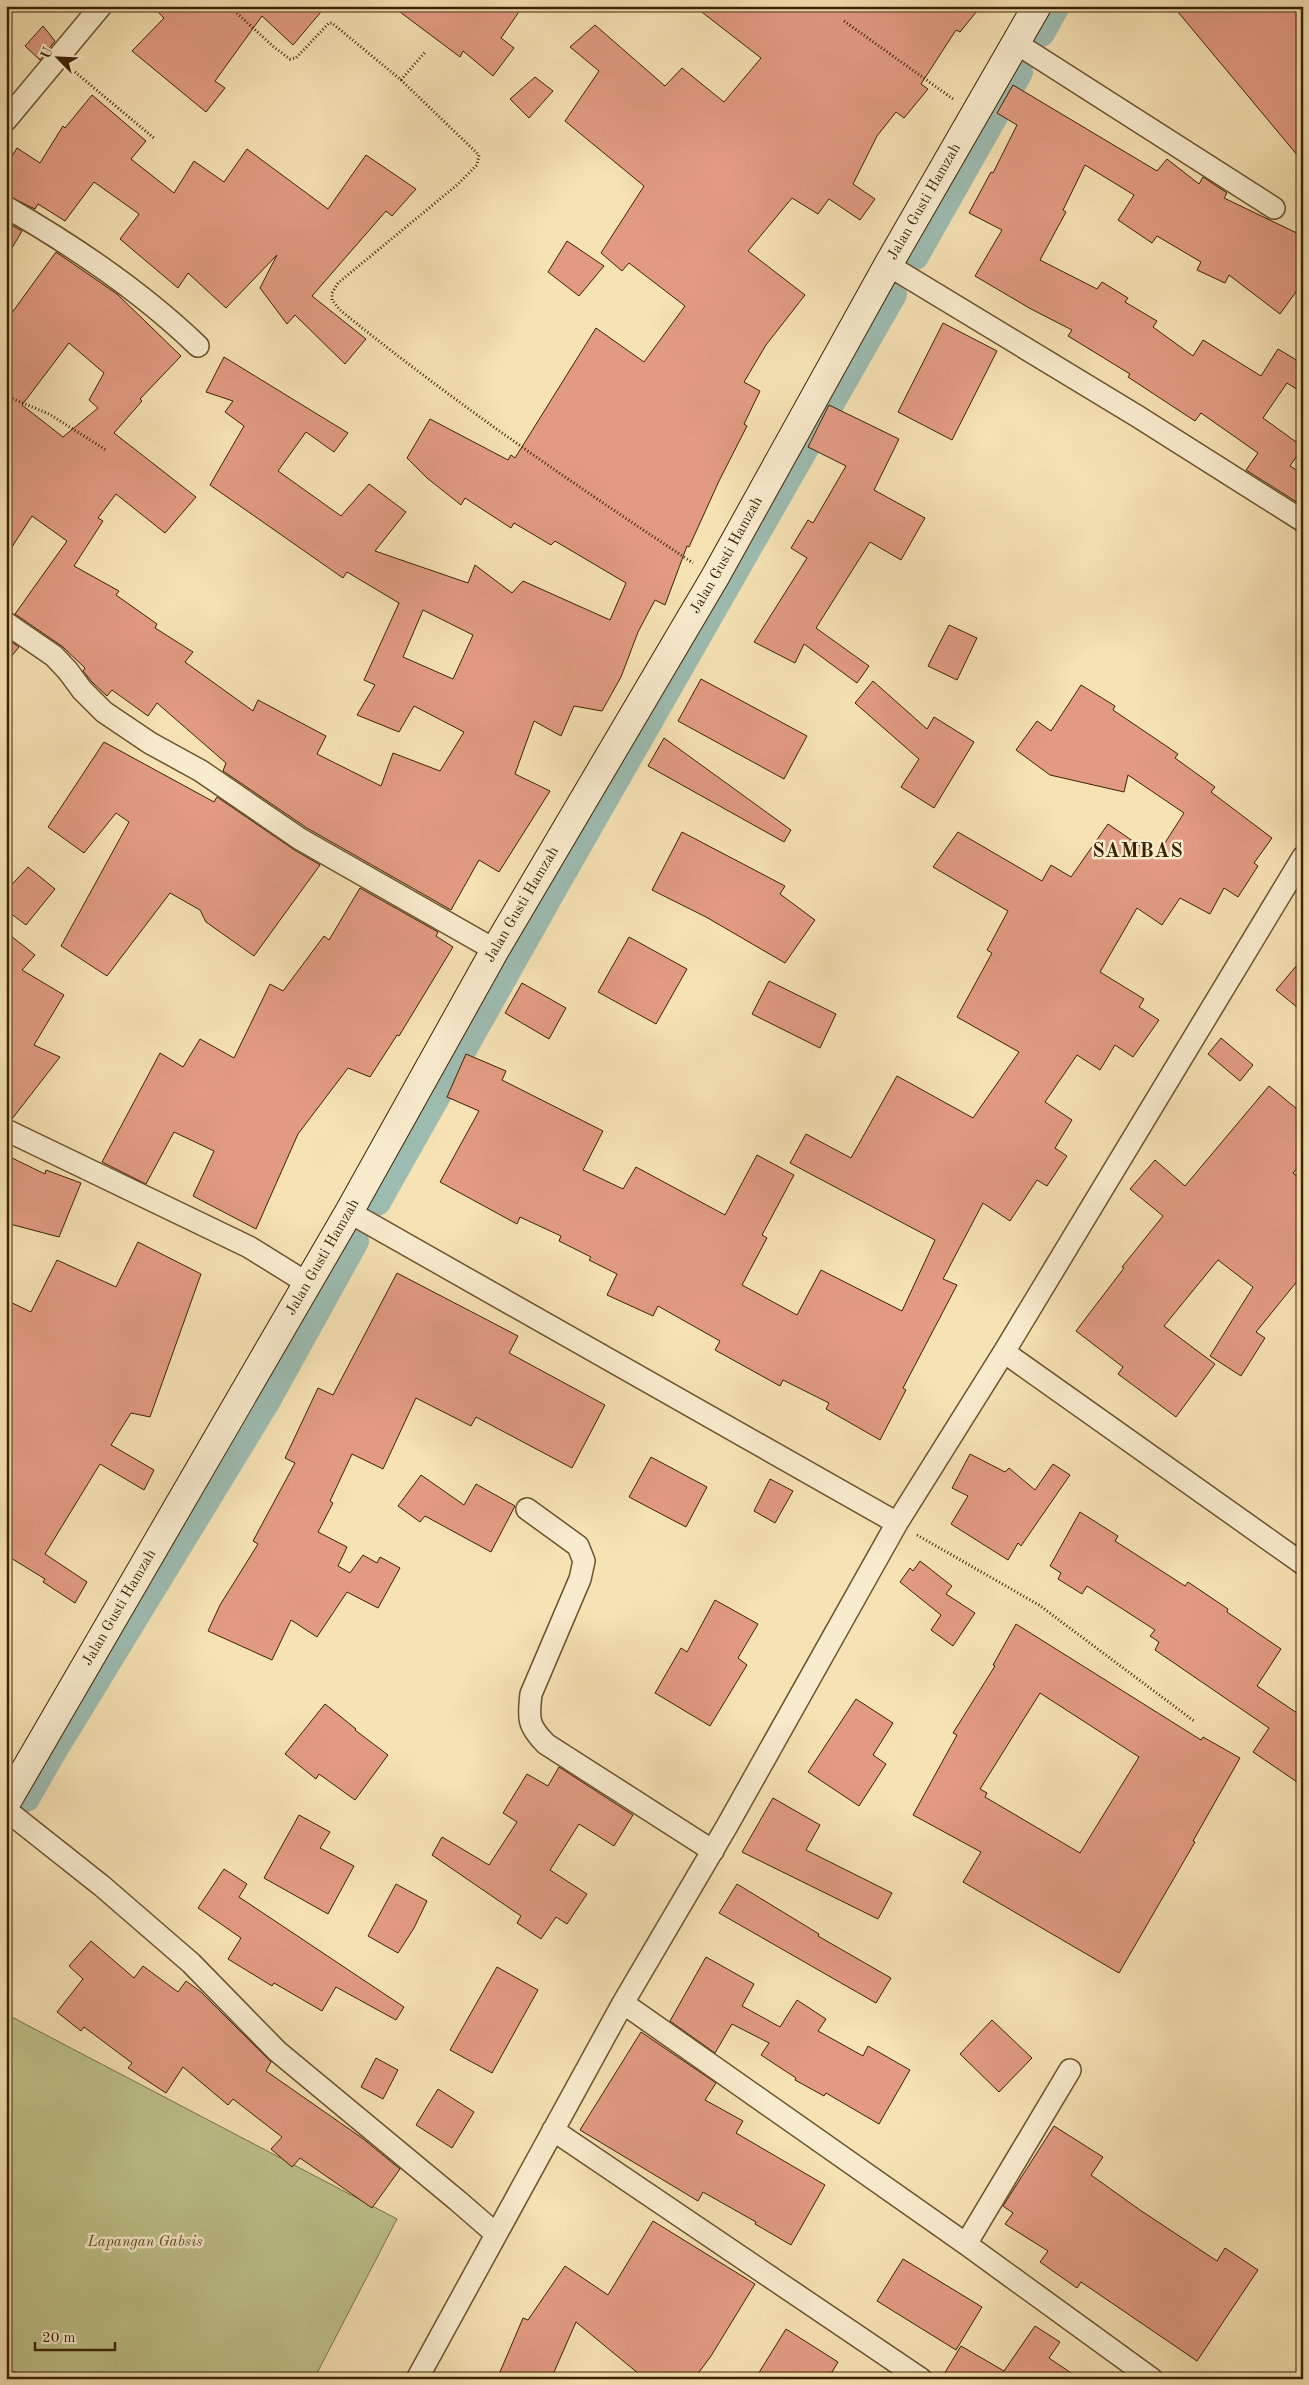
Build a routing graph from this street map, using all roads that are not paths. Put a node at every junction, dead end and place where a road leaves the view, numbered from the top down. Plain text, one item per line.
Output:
1 (101, 6) edge
2 (1037, 6) edge
3 (1016, 43) junction
4 (6, 120) edge
5 (6, 207) edge
6 (1274, 208) dead end
7 (888, 265) junction
8 (198, 346) dead end
9 (1303, 521) edge
10 (6, 623) edge
11 (1302, 859) edge
12 (495, 950) junction
13 (6, 1130) edge
14 (349, 1212) junction
15 (307, 1283) junction
16 (1004, 1352) junction
17 (527, 1509) dead end
18 (897, 1523) junction
19 (1303, 1564) edge
20 (6, 1803) edge
21 (6, 1810) edge
22 (713, 1851) junction
23 (623, 2003) junction
24 (1070, 2070) dead end
25 (553, 2130) junction
26 (496, 2234) junction
27 (966, 2244) junction
28 (417, 2379) edge
29 (921, 2379) edge
30 (1152, 2379) edge

1 - 4 street
2 - 3 street, Jalan Gusti Hamzah
3 - 6 street
3 - 7 street, Jalan Gusti Hamzah
5 - 8 street
7 - 9 street
7 - 12 street, Jalan Gusti Hamzah
10 - 12 street
11 - 16 street
12 - 14 street, Jalan Gusti Hamzah
13 - 15 street
14 - 15 street, Jalan Gusti Hamzah
14 - 18 street
15 - 20 street, Jalan Gusti Hamzah
16 - 18 street
16 - 19 street
17 - 22 street
18 - 22 street
21 - 26 street
22 - 23 street
23 - 25 street
23 - 27 street
24 - 27 street
25 - 26 street
25 - 29 street
26 - 28 street
27 - 30 street

